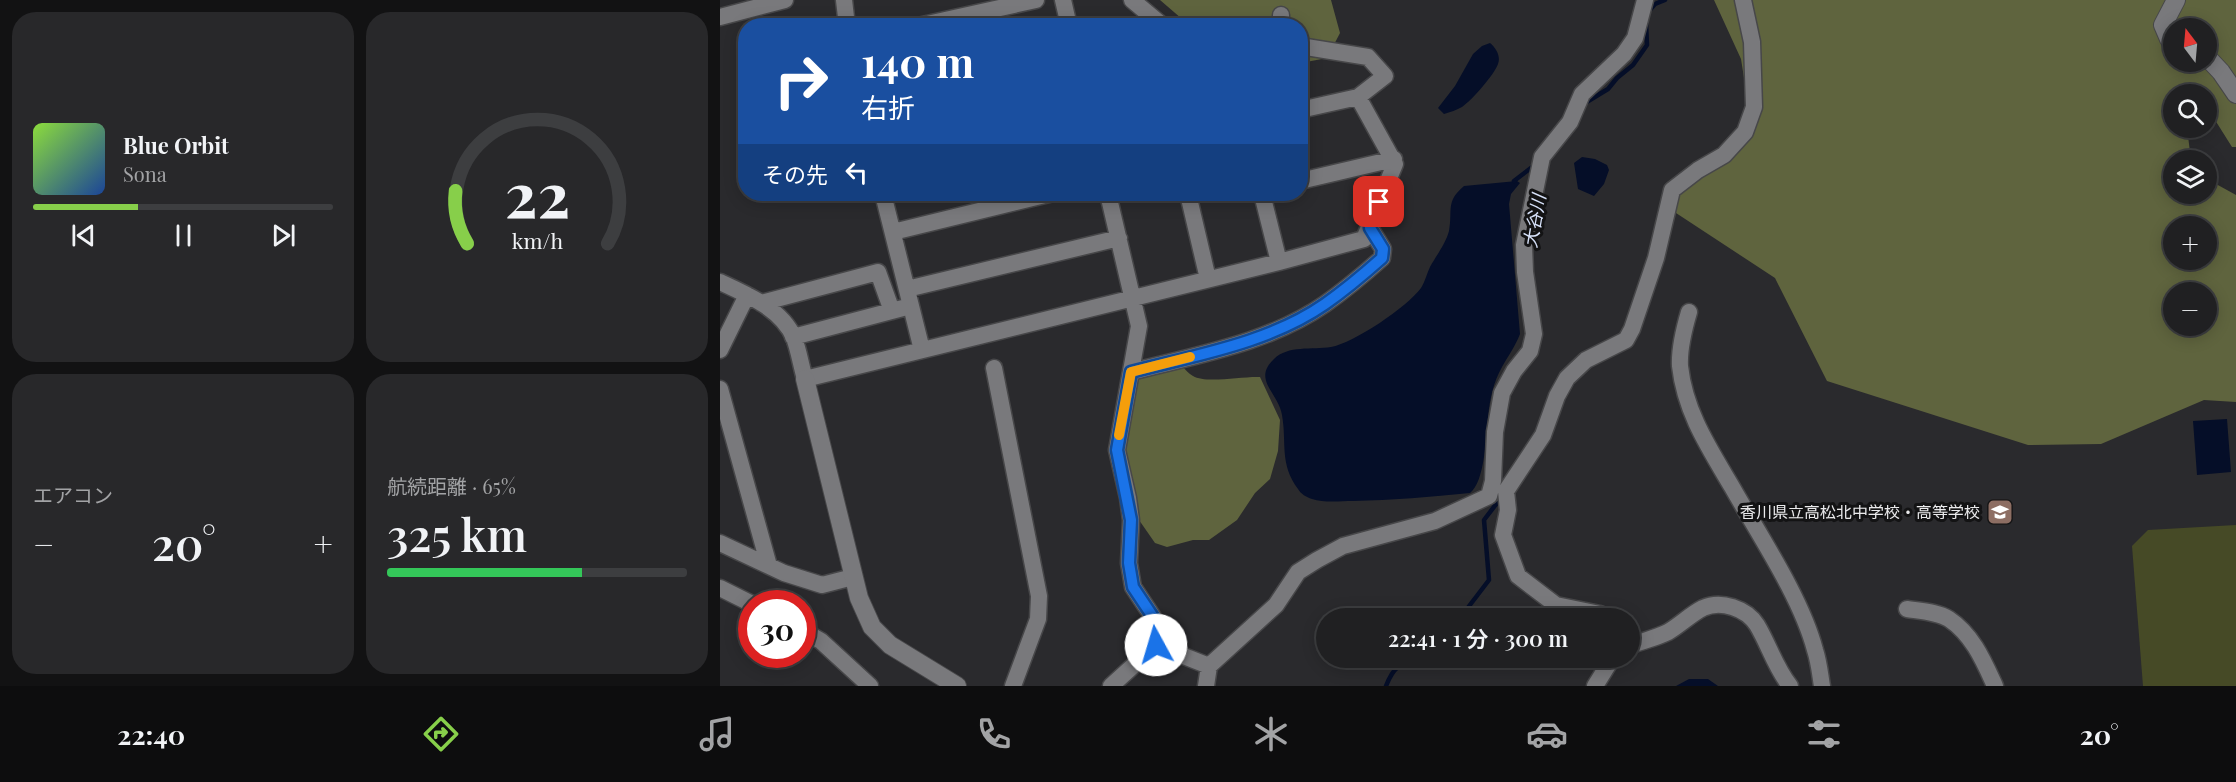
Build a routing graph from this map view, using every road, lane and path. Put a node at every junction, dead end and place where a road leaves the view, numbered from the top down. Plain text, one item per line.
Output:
1 (785, 0) edge
2 (844, 0) edge
3 (1036, 0) edge
4 (1063, 0) edge
5 (1132, 0) edge
6 (1645, 0) edge
7 (1743, 0) edge
8 (2176, 0) edge
9 (720, 18) edge
10 (846, 18) edge
11 (954, 18) edge
12 (1067, 18) edge
13 (1147, 18) edge
14 (2166, 18) edge
15 (1308, 47) edge
16 (2217, 68) edge
17 (2236, 93) edge
18 (1358, 97) junction
19 (1308, 108) edge
20 (1394, 159) junction
21 (1308, 179) edge
22 (885, 201) edge
23 (1020, 201) edge
24 (1110, 201) edge
25 (1190, 201) edge
26 (1264, 201) edge
27 (1370, 228) junction
28 (893, 232) junction
29 (1119, 238) junction
30 (1279, 262) junction
31 (1208, 279) junction
32 (720, 282) edge
33 (907, 289) junction
34 (1133, 298) junction
35 (754, 299) junction
36 (911, 306) junction
37 (892, 311) junction
38 (1689, 312) dead end
39 (793, 337) junction
40 (720, 350) edge
41 (922, 350) junction
42 (994, 368) dead end
43 (1131, 372) junction
44 (805, 379) junction
45 (720, 389) edge
46 (1506, 491) junction
47 (1489, 496) junction
48 (720, 543) edge
49 (769, 566) junction
50 (853, 577) junction
51 (720, 588) edge
52 (738, 597) edge
53 (1571, 608) edge
54 (1907, 609) dead end
55 (816, 638) edge
56 (1640, 641) edge
57 (1156, 645) junction
58 (1209, 666) junction
59 (1606, 668) edge
60 (870, 686) edge
61 (957, 686) edge
62 (1013, 686) edge
63 (1111, 686) edge
64 (1206, 686) edge
65 (1595, 686) edge
66 (1790, 686) edge
67 (1822, 686) edge
68 (1995, 686) edge

1 - 9 street
2 - 10 street
3 - 11 street
4 - 12 street
5 - 13 street
6 - 47 street
7 - 46 street
8 - 14 street
15 - 18 street
16 - 17 street
18 - 19 street
18 - 20 street
20 - 21 street
20 - 27 street
22 - 28 street
23 - 28 street
24 - 29 street
25 - 31 street
26 - 30 street
27 - 30 street
27 - 43 street
28 - 33 street
29 - 33 street
29 - 34 street
30 - 31 street
31 - 34 street
32 - 35 street
33 - 36 street
34 - 41 street
34 - 43 street
35 - 37 street
35 - 39 street
35 - 40 street
36 - 37 street
36 - 41 street
37 - 39 street
38 - 67 street
39 - 44 street
41 - 44 street
42 - 62 street
43 - 57 street
44 - 50 street
45 - 49 street
46 - 47 street
46 - 53 street
47 - 58 street
48 - 49 street
49 - 50 street
50 - 61 street
51 - 52 street
54 - 68 street
55 - 60 street
56 - 66 street
57 - 58 street
57 - 63 street
58 - 64 street
59 - 65 street

